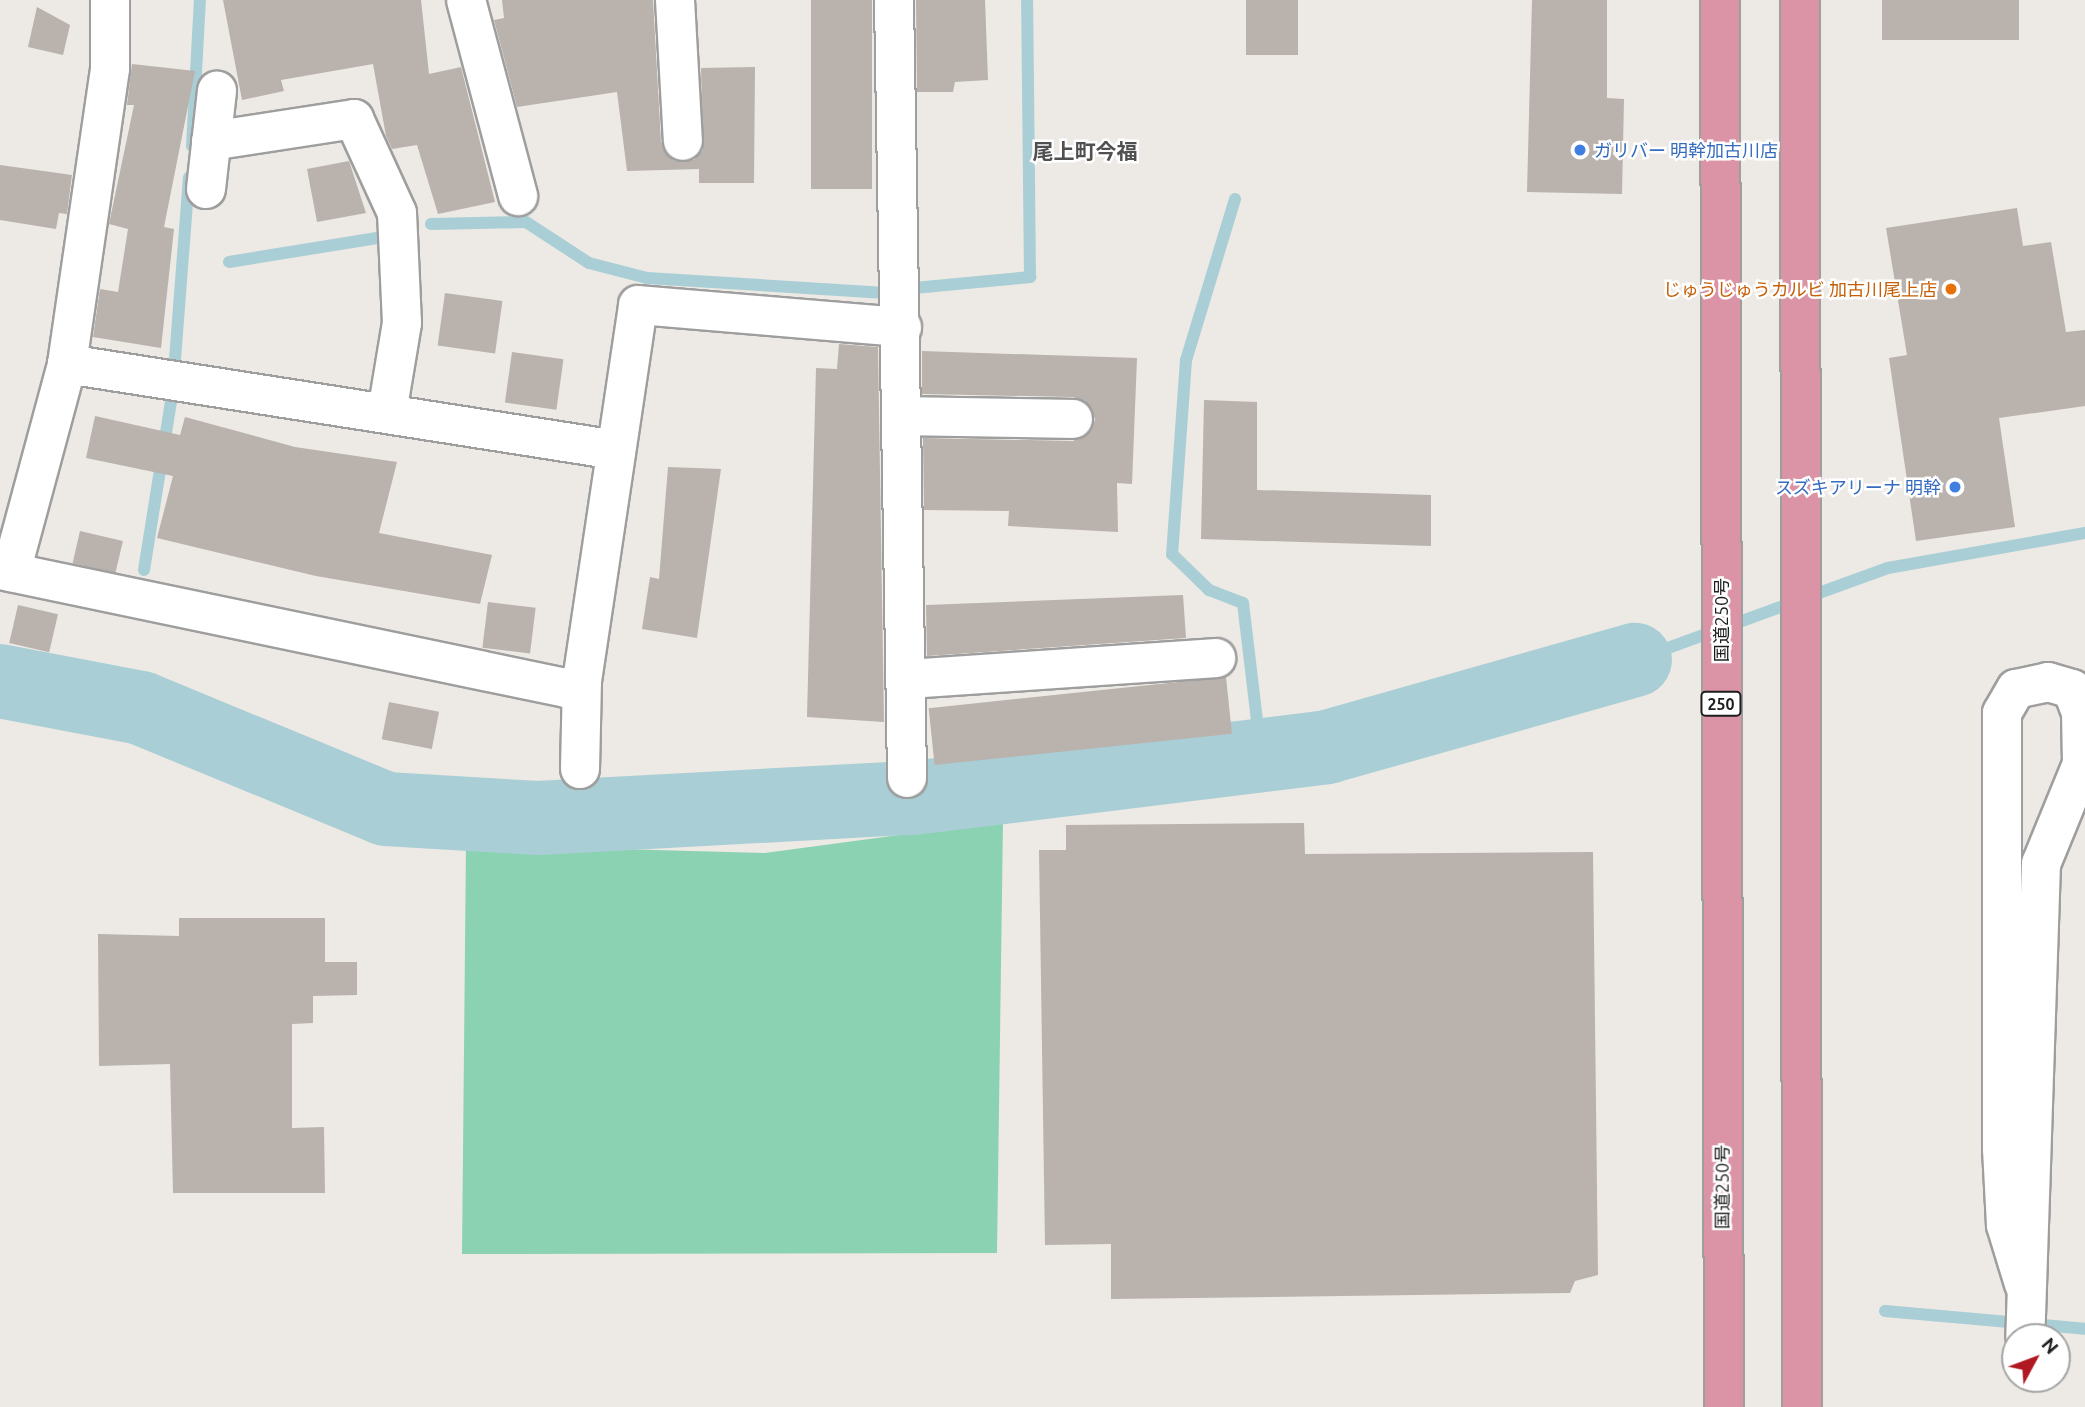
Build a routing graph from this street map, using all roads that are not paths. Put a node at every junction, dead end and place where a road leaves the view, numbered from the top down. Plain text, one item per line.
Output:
1 (110, 0) edge
2 (466, 0) edge
3 (675, 0) edge
4 (894, 0) edge
5 (1720, 0) edge
6 (1800, 0) edge
7 (217, 92) dead end
8 (211, 141) junction
9 (683, 141) dead end
10 (206, 189) dead end
11 (518, 197) dead end
12 (902, 327) junction
13 (68, 364) junction
14 (387, 413) junction
15 (904, 416) junction
16 (1073, 419) dead end
17 (616, 450) junction
18 (5, 570) edge
19 (1216, 658) dead end
20 (909, 679) junction
21 (582, 681) junction
22 (580, 769) dead end
23 (907, 778) dead end
24 (2024, 1284) junction
25 (2025, 1323) edge
26 (1724, 1407) edge
27 (1802, 1407) edge

1 - 13 street
2 - 11 street
3 - 9 street
4 - 12 street
5 - 26 highway, 国道250号 / 250
6 - 27 highway
7 - 8 street
8 - 10 street
8 - 14 street
12 - 15 street
12 - 17 street
13 - 14 street
13 - 18 street
14 - 17 street
15 - 16 street
15 - 20 street
17 - 21 street
18 - 21 street
19 - 20 street
20 - 23 street
21 - 22 street
24 - 24 street
24 - 25 street

